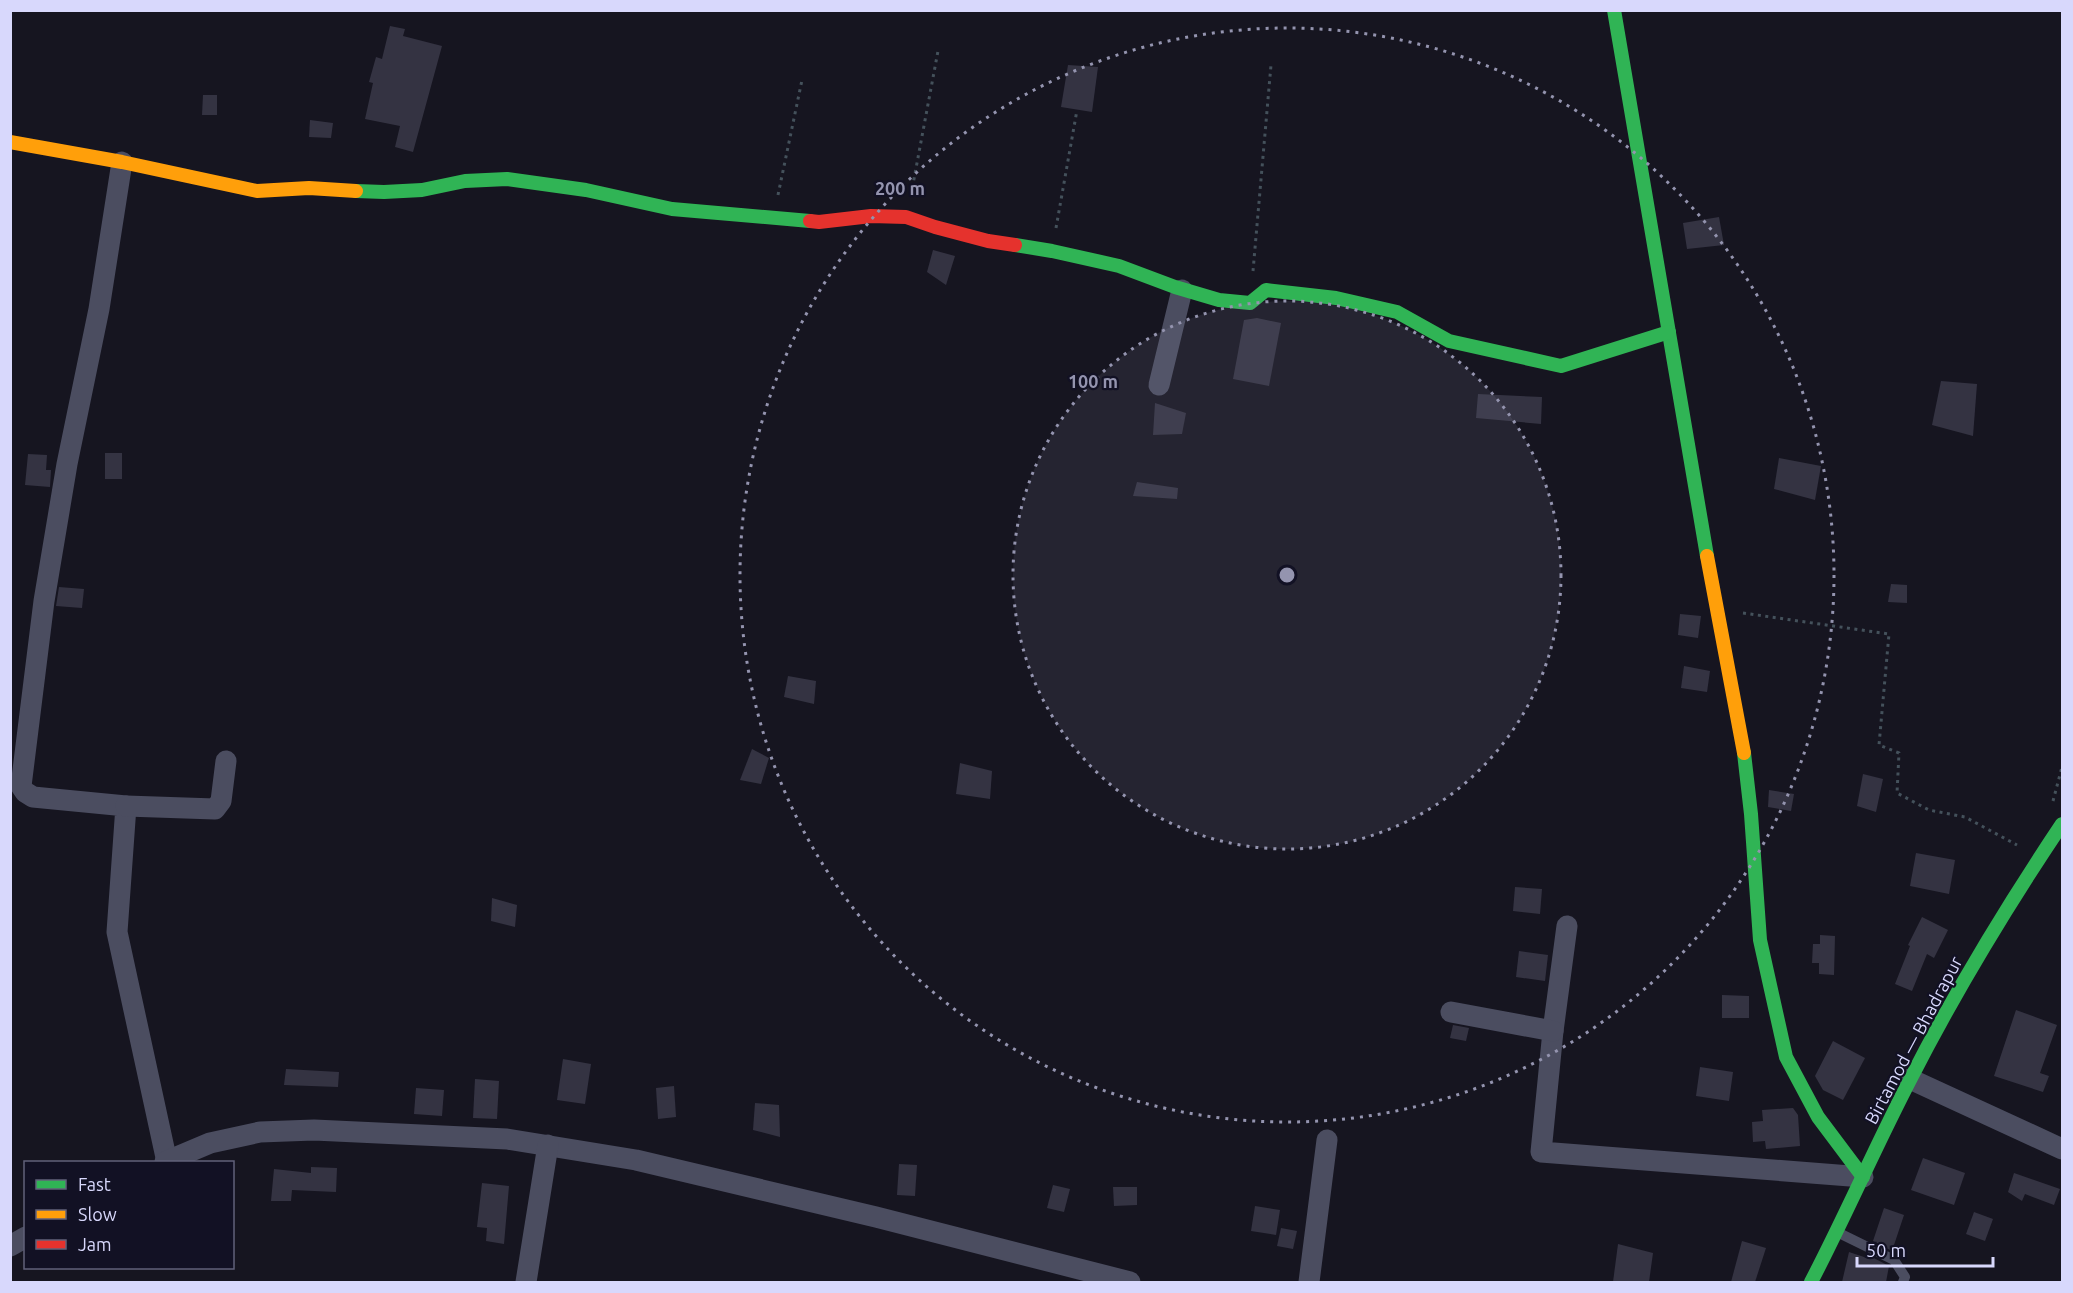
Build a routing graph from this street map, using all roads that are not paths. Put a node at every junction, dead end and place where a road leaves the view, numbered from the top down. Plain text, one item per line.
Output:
1 (1614, 10) edge
2 (10, 142) edge
3 (122, 162) junction
4 (1182, 290) junction
5 (1669, 332) junction
6 (1159, 385) dead end
7 (226, 760) dead end
8 (126, 806) junction
9 (2062, 824) edge
10 (1567, 926) dead end
11 (1450, 1012) dead end
12 (1553, 1031) junction
13 (1910, 1078) junction
14 (1327, 1140) dead end
15 (549, 1145) junction
16 (2062, 1149) edge
17 (166, 1161) edge
18 (168, 1161) edge
19 (1863, 1177) junction
20 (1838, 1233) junction
21 (24, 1239) edge
22 (10, 1246) edge
23 (526, 1282) edge
24 (1130, 1282) edge
25 (1309, 1282) edge
26 (1811, 1282) edge
27 (1903, 1282) edge

1 - 5 street
2 - 3 street
3 - 4 street
3 - 8 street
4 - 5 street
4 - 6 street
5 - 19 street
7 - 8 street
8 - 17 street
9 - 13 street, Birtamod — Bhadrapur
10 - 12 street
11 - 12 street
12 - 19 street
13 - 16 street
13 - 19 street, Birtamod — Bhadrapur
14 - 25 street
15 - 18 street
15 - 23 street
15 - 24 street
19 - 20 street, Birtamod — Bhadrapur
20 - 26 street, Birtamod — Bhadrapur
20 - 27 lane
21 - 22 street

